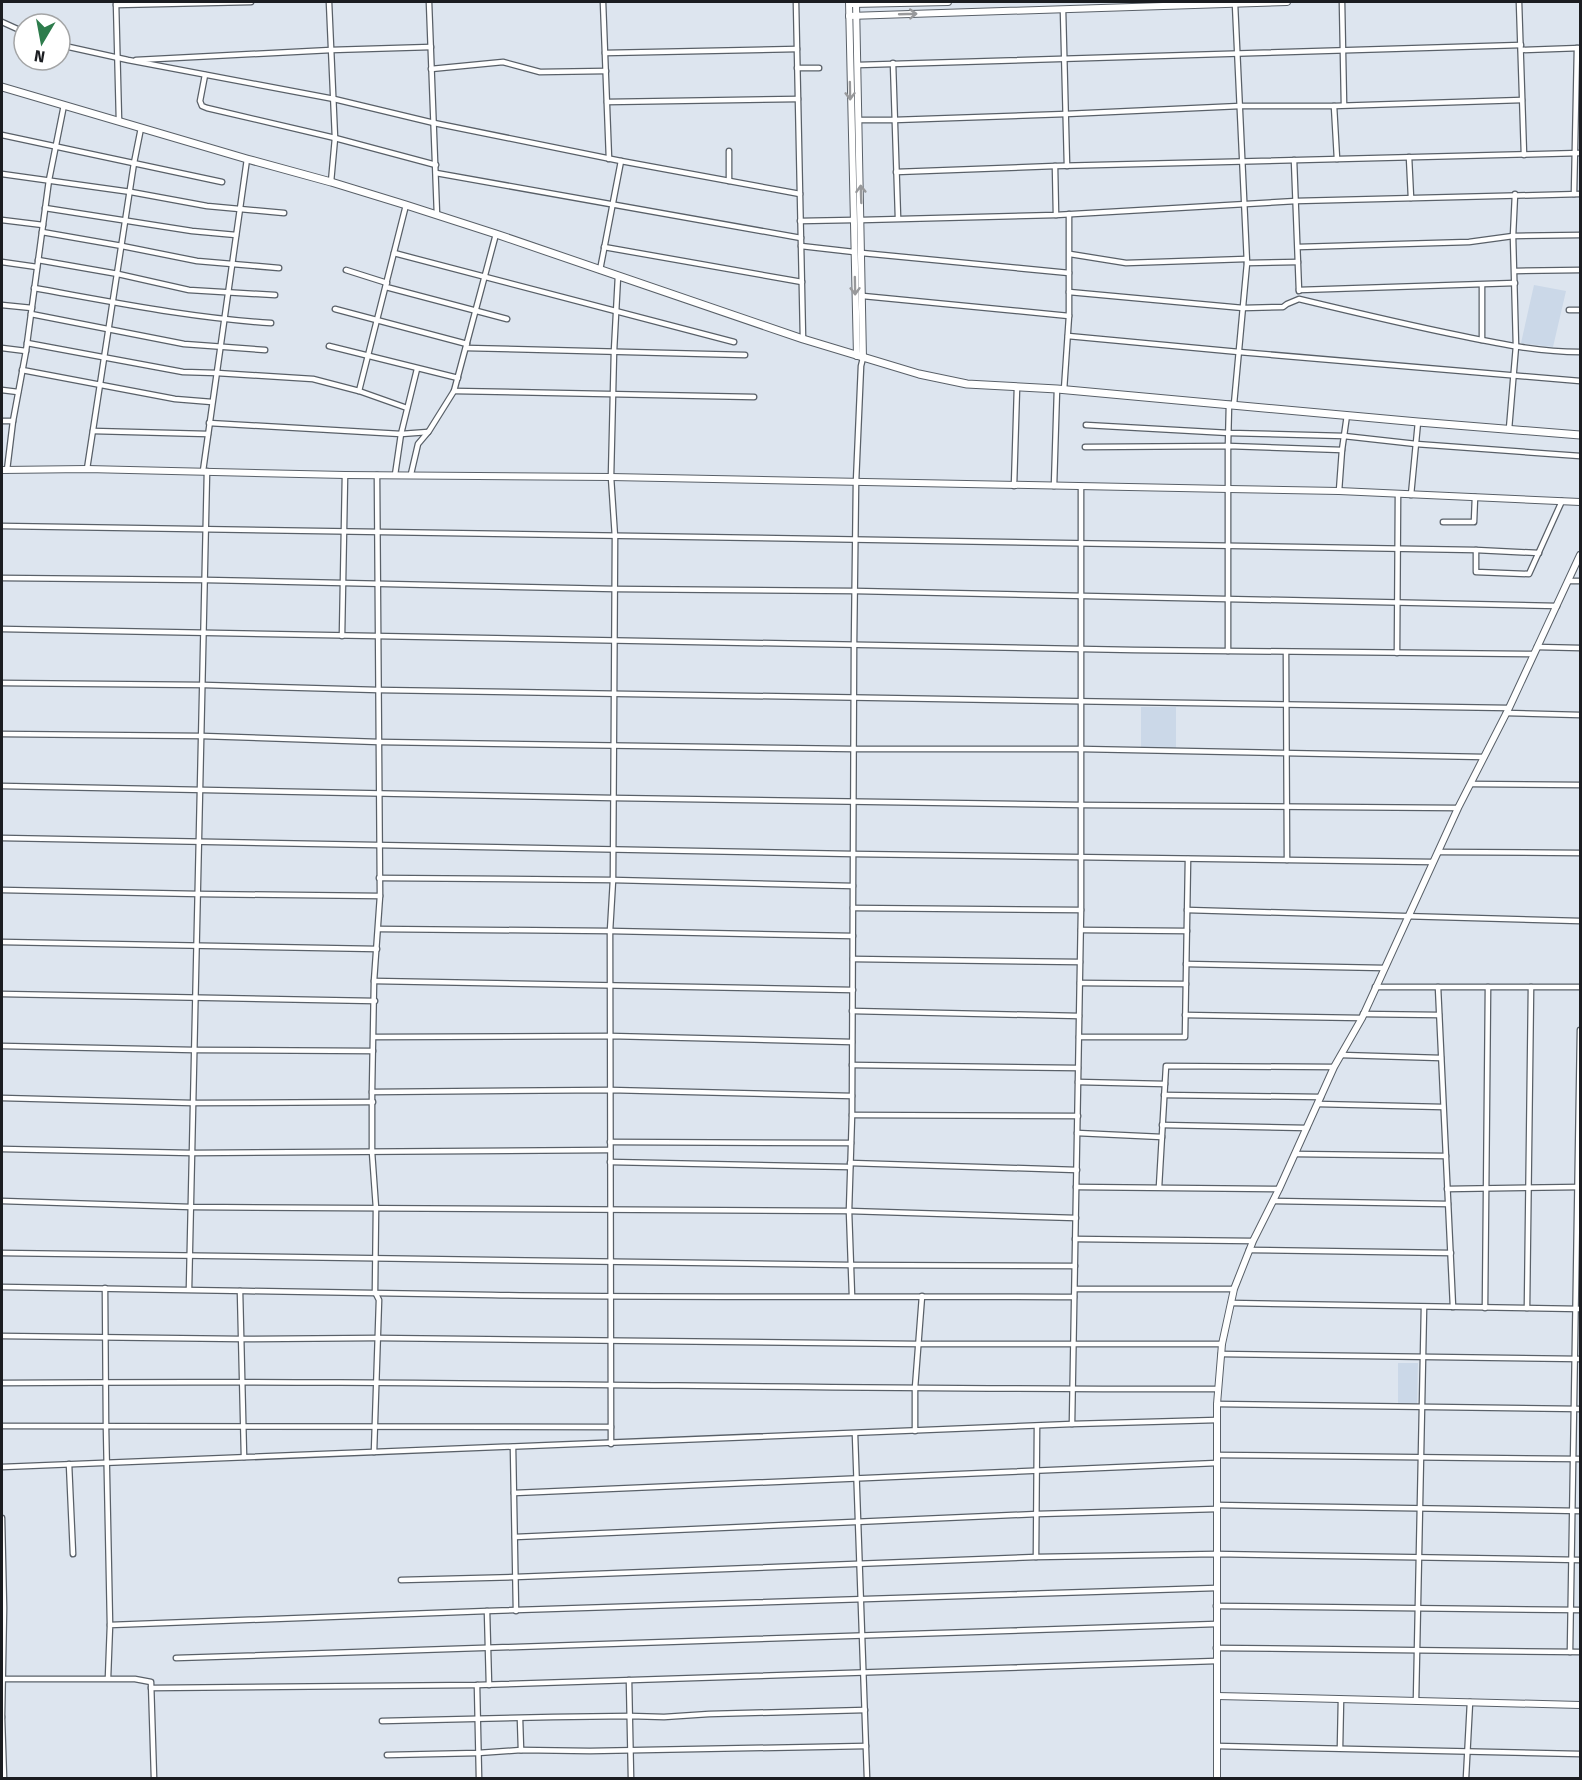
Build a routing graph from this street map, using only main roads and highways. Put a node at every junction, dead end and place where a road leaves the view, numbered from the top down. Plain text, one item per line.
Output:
1 (2, 87) edge
2 (1581, 435) edge

1 - 2 main road

